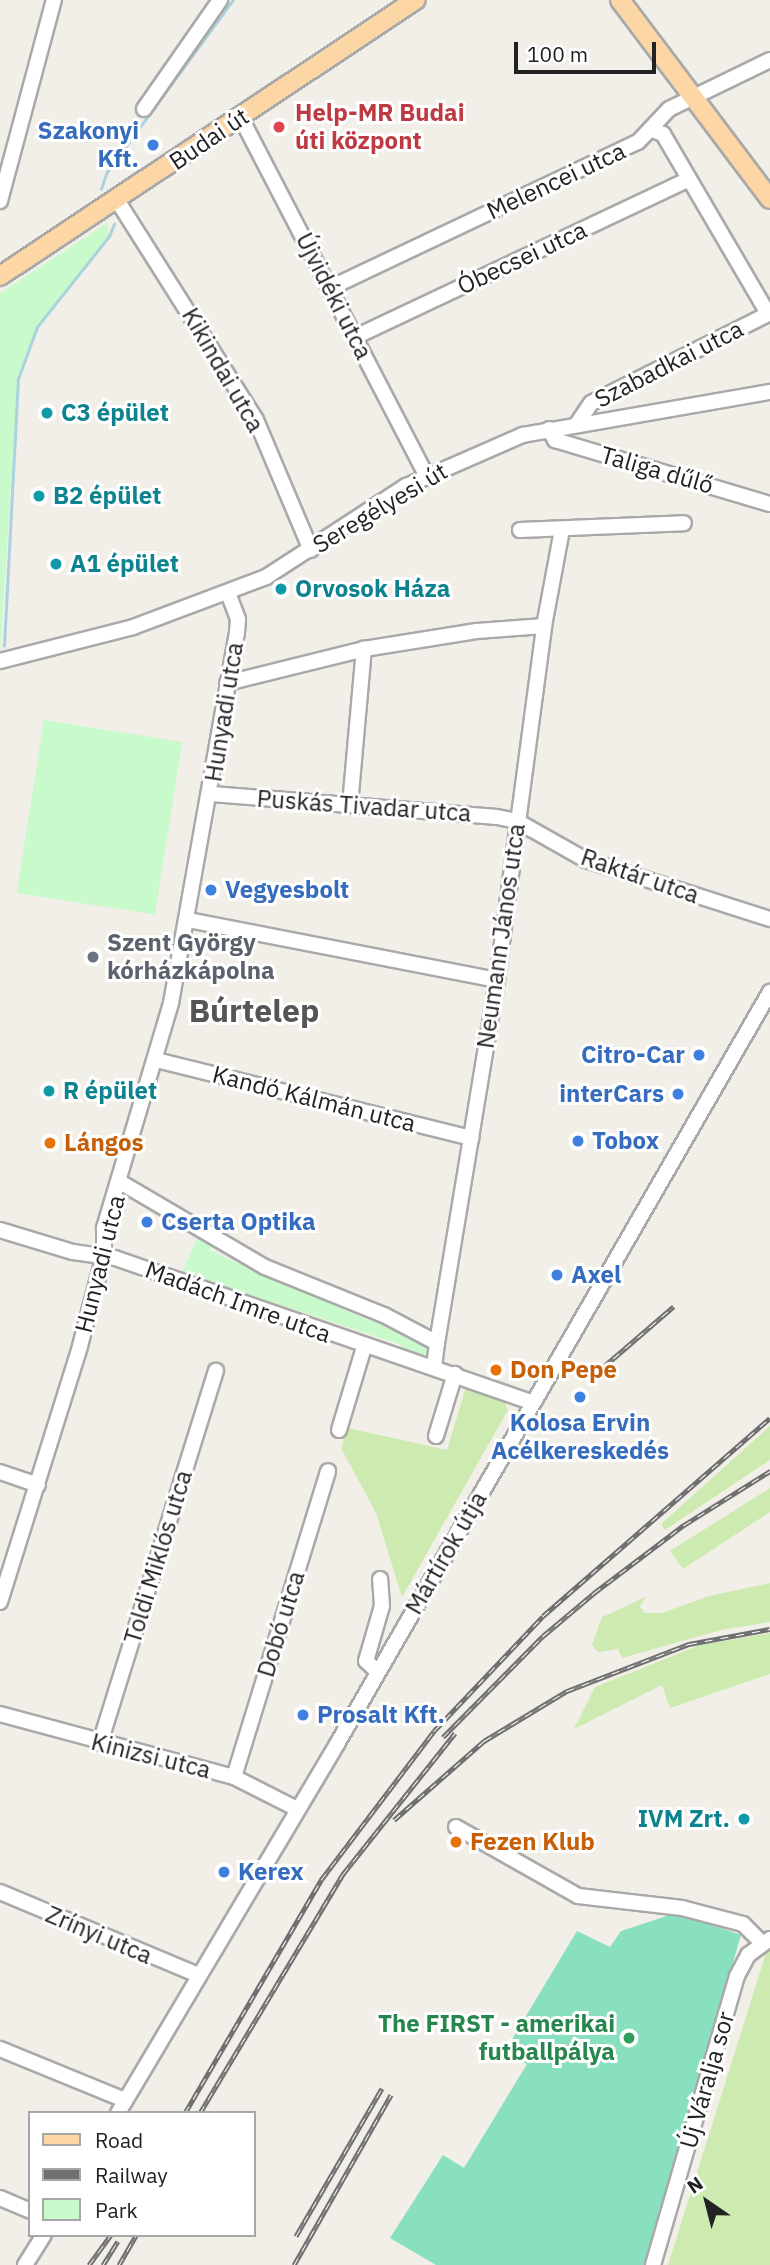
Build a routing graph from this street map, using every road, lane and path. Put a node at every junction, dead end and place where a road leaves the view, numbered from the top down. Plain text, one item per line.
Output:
1 (54, 0) edge
2 (220, 0) edge
3 (416, 0) edge
4 (620, 0) edge
5 (770, 60) edge
6 (695, 97) junction
7 (144, 109) dead end
8 (240, 118) junction
9 (652, 130) junction
10 (689, 179) junction
11 (770, 199) edge
12 (117, 200) junction
13 (0, 201) edge
14 (0, 276) edge
15 (330, 288) junction
16 (769, 314) edge
17 (355, 337) junction
18 (770, 392) edge
19 (577, 424) junction
20 (549, 429) junction
21 (426, 475) junction
22 (770, 504) edge
23 (684, 523) dead end
24 (520, 530) dead end
25 (562, 530) junction
26 (310, 550) junction
27 (228, 593) junction
28 (544, 626) junction
29 (364, 649) junction
30 (0, 661) edge
31 (227, 683) junction
32 (212, 794) junction
33 (350, 805) junction
34 (517, 821) junction
35 (770, 919) edge
36 (188, 920) junction
37 (497, 980) junction
38 (770, 992) edge
39 (156, 1060) junction
40 (472, 1138) junction
41 (121, 1182) junction
42 (0, 1230) edge
43 (104, 1255) junction
44 (438, 1343) junction
45 (365, 1347) junction
46 (434, 1367) junction
47 (216, 1371) dead end
48 (455, 1374) junction
49 (533, 1403) junction
50 (339, 1430) dead end
51 (436, 1436) dead end
52 (328, 1471) dead end
53 (0, 1472) edge
54 (38, 1485) junction
55 (380, 1579) dead end
56 (0, 1602) edge
57 (378, 1672) junction
58 (0, 1714) edge
59 (100, 1743) junction
60 (234, 1777) junction
61 (297, 1809) junction
62 (456, 1827) dead end
63 (0, 1892) edge
64 (766, 1941) edge
65 (198, 1975) junction
66 (0, 2049) edge
67 (122, 2107) edge
68 (0, 2198) edge
69 (28, 2210) edge
70 (43, 2237) edge
71 (25, 2265) edge
72 (653, 2265) edge

1 - 13 street
2 - 7 street
3 - 8 main road, Budai út
4 - 6 main road
5 - 6 street, Melencei utca
6 - 9 street, Melencei utca
6 - 11 main road
8 - 12 main road, Budai út
8 - 15 street, Újvidéki utca
9 - 10 street
9 - 15 street, Melencei utca
10 - 16 street
10 - 17 street, Óbecsei utca
12 - 14 main road, Budai út
12 - 26 street, Kikindai utca
15 - 17 street, Újvidéki utca
16 - 19 street, Szabadkai utca
17 - 21 street, Újvidéki utca
18 - 19 street, Seregélyesi út
19 - 20 street, Seregélyesi út
20 - 21 street, Seregélyesi út
20 - 22 street, Taliga dűlő
21 - 26 street, Seregélyesi út
23 - 25 street, Taliga dűlő
24 - 25 street, Taliga dűlő
25 - 28 street, Neumann János utca
26 - 27 street, Seregélyesi út
27 - 30 street, Seregélyesi út
27 - 31 street, Hunyadi utca
28 - 29 street
28 - 34 street, Neumann János utca
29 - 31 street
29 - 33 street
31 - 32 street, Hunyadi utca
32 - 33 street, Puskás Tivadar utca
32 - 36 street, Hunyadi utca
33 - 34 street, Puskás Tivadar utca
34 - 35 street, Raktár utca
34 - 37 street, Neumann János utca
36 - 37 street
36 - 39 street, Hunyadi utca
37 - 40 street, Neumann János utca
38 - 49 street, Mártírok útja
39 - 40 street, Kandó Kálmán utca
39 - 41 street, Hunyadi utca
40 - 44 street, Neumann János utca
41 - 43 street, Hunyadi utca
41 - 44 street, Madách Imre utca
42 - 43 street, Madách Imre utca
43 - 45 street, Madách Imre utca
43 - 54 street, Hunyadi utca
44 - 46 street
45 - 46 street, Madách Imre utca
45 - 50 street
46 - 48 street, Madách Imre utca
47 - 59 street, Toldi Miklós utca
48 - 49 street, Madách Imre utca
48 - 51 street
49 - 57 street, Mártírok útja
52 - 60 street, Dobó utca
53 - 54 street
54 - 56 street, Hunyadi utca
55 - 57 street
57 - 61 street, Mártírok útja
58 - 59 street, Kinizsi utca
59 - 60 street, Kinizsi utca
60 - 61 street, Kinizsi utca
61 - 65 street, Mártírok útja
62 - 64 street
63 - 65 street, Zrínyi utca
64 - 72 street, Új Váralja sor
65 - 67 street, Mártírok útja
66 - 67 street
68 - 69 street
70 - 71 street

